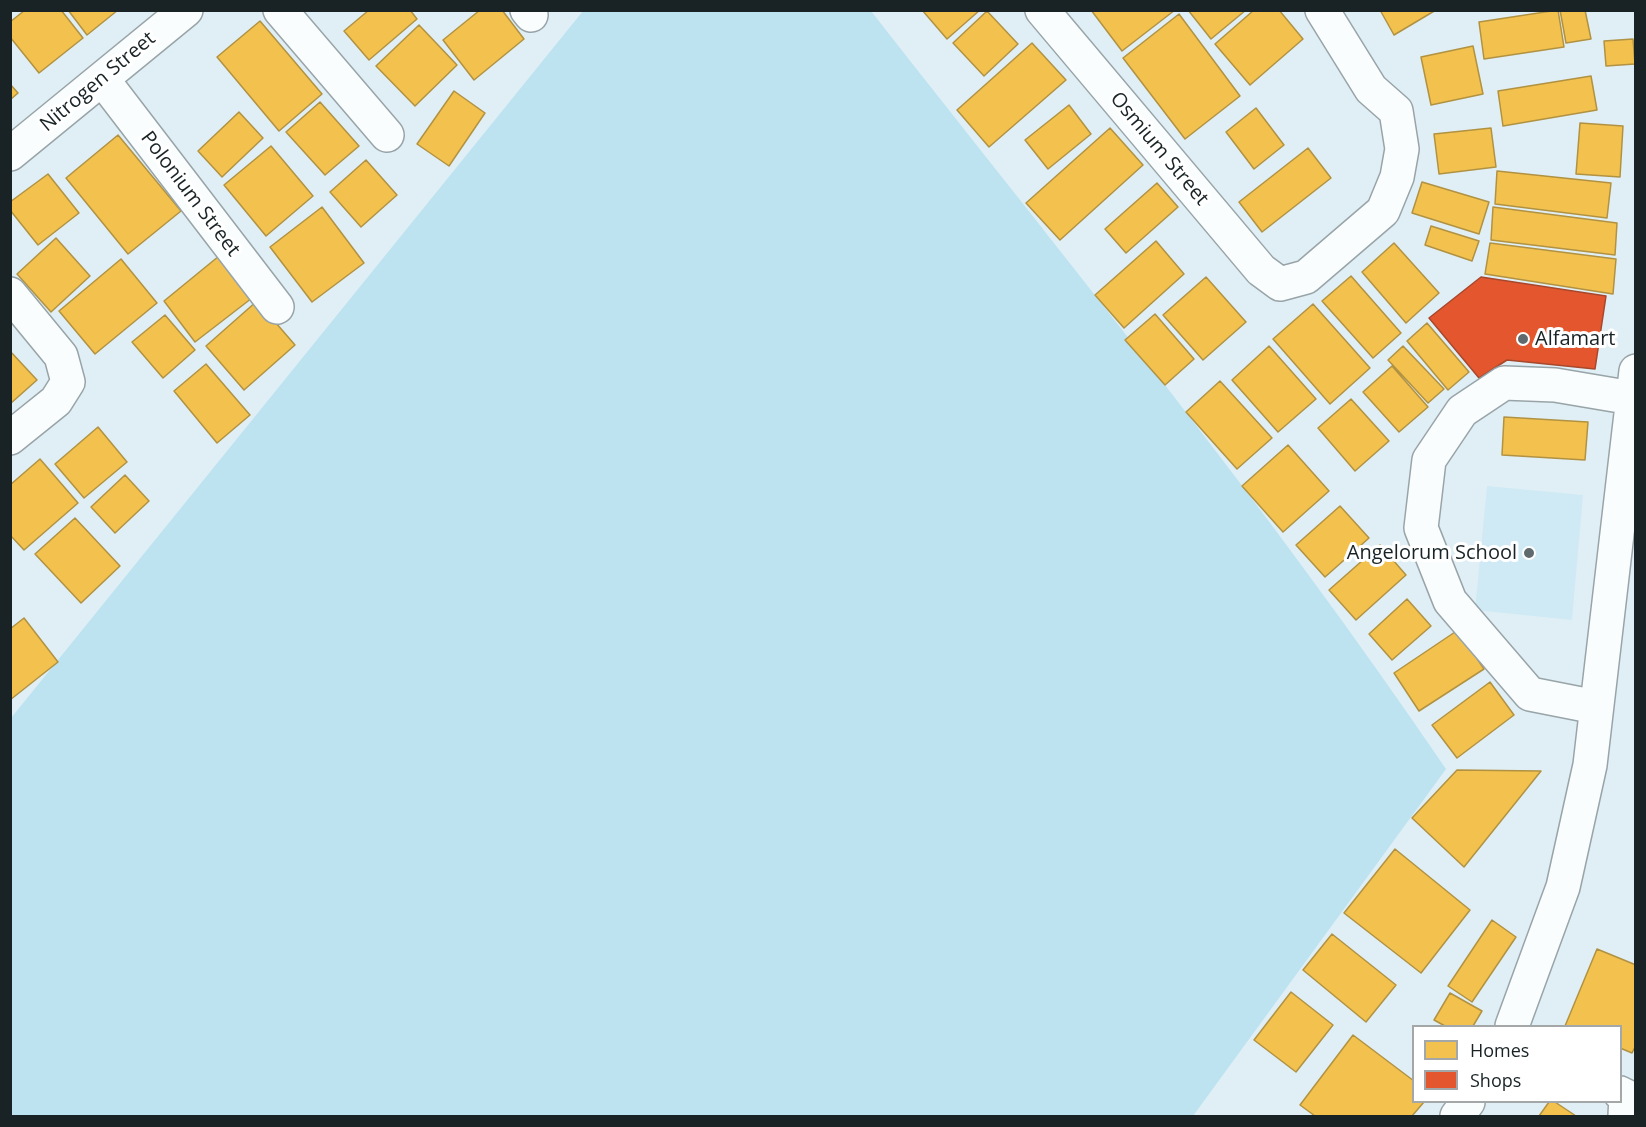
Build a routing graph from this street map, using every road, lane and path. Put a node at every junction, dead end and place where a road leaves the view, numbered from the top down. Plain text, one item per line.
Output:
1 (186, 10) edge
2 (280, 10) edge
3 (1042, 10) edge
4 (1322, 10) edge
5 (103, 80) junction
6 (387, 135) dead end
7 (10, 154) edge
8 (10, 294) edge
9 (277, 308) dead end
10 (1634, 385) edge
11 (10, 438) edge
12 (1596, 707) junction
13 (1512, 1025) edge
14 (1622, 1094) edge
15 (1467, 1103) edge
16 (1457, 1116) edge
17 (1625, 1116) edge

1 - 5 street, Nitrogen Street
2 - 6 street
3 - 4 street, Osmium Street
5 - 7 street, Nitrogen Street
5 - 9 street, Polonium Street
8 - 11 street
10 - 12 street
10 - 12 street
12 - 13 street
14 - 17 street
15 - 16 street

